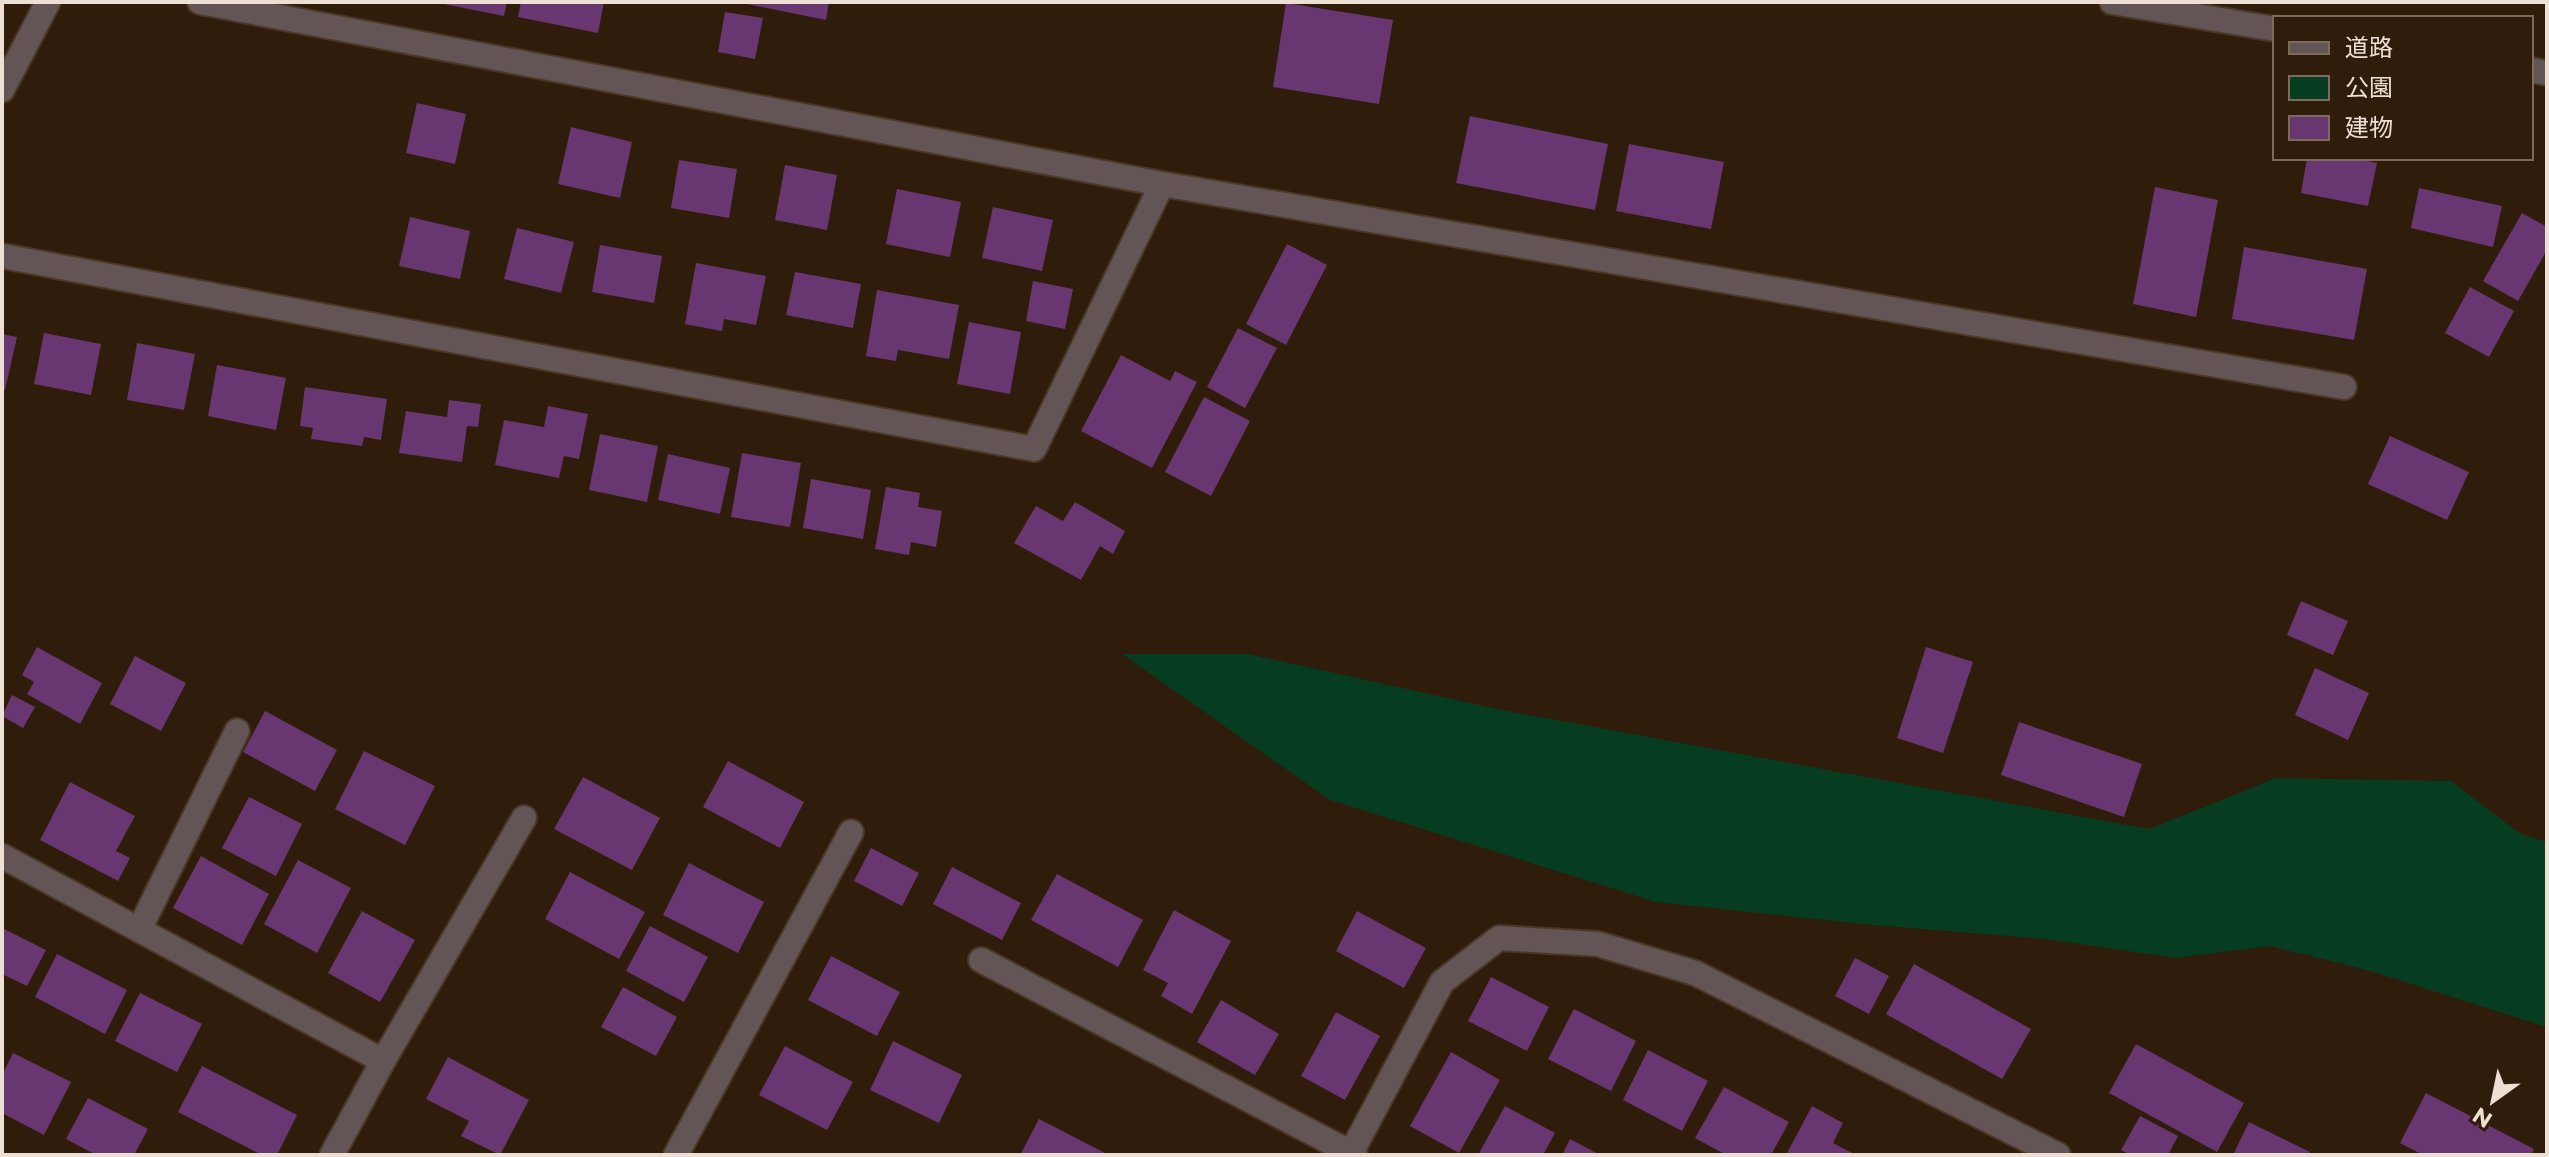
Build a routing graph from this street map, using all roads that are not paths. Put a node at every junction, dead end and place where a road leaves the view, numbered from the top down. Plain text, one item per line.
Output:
1 (48, 2) edge
2 (200, 2) edge
3 (2112, 2) edge
4 (2273, 29) edge
5 (2, 90) edge
6 (1162, 184) junction
7 (2, 256) edge
8 (2344, 387) dead end
9 (237, 731) dead end
10 (524, 818) dead end
11 (851, 832) dead end
12 (2, 856) edge
13 (139, 930) junction
14 (981, 960) dead end
15 (383, 1061) junction
16 (1353, 1154) edge
17 (332, 1155) edge
18 (676, 1155) edge
19 (2058, 1155) edge

1 - 5 street
2 - 6 street
3 - 4 street
6 - 7 street
6 - 8 street
9 - 13 street
10 - 15 street
11 - 18 street
12 - 13 street
13 - 15 street
14 - 16 street
15 - 17 street
16 - 19 street

